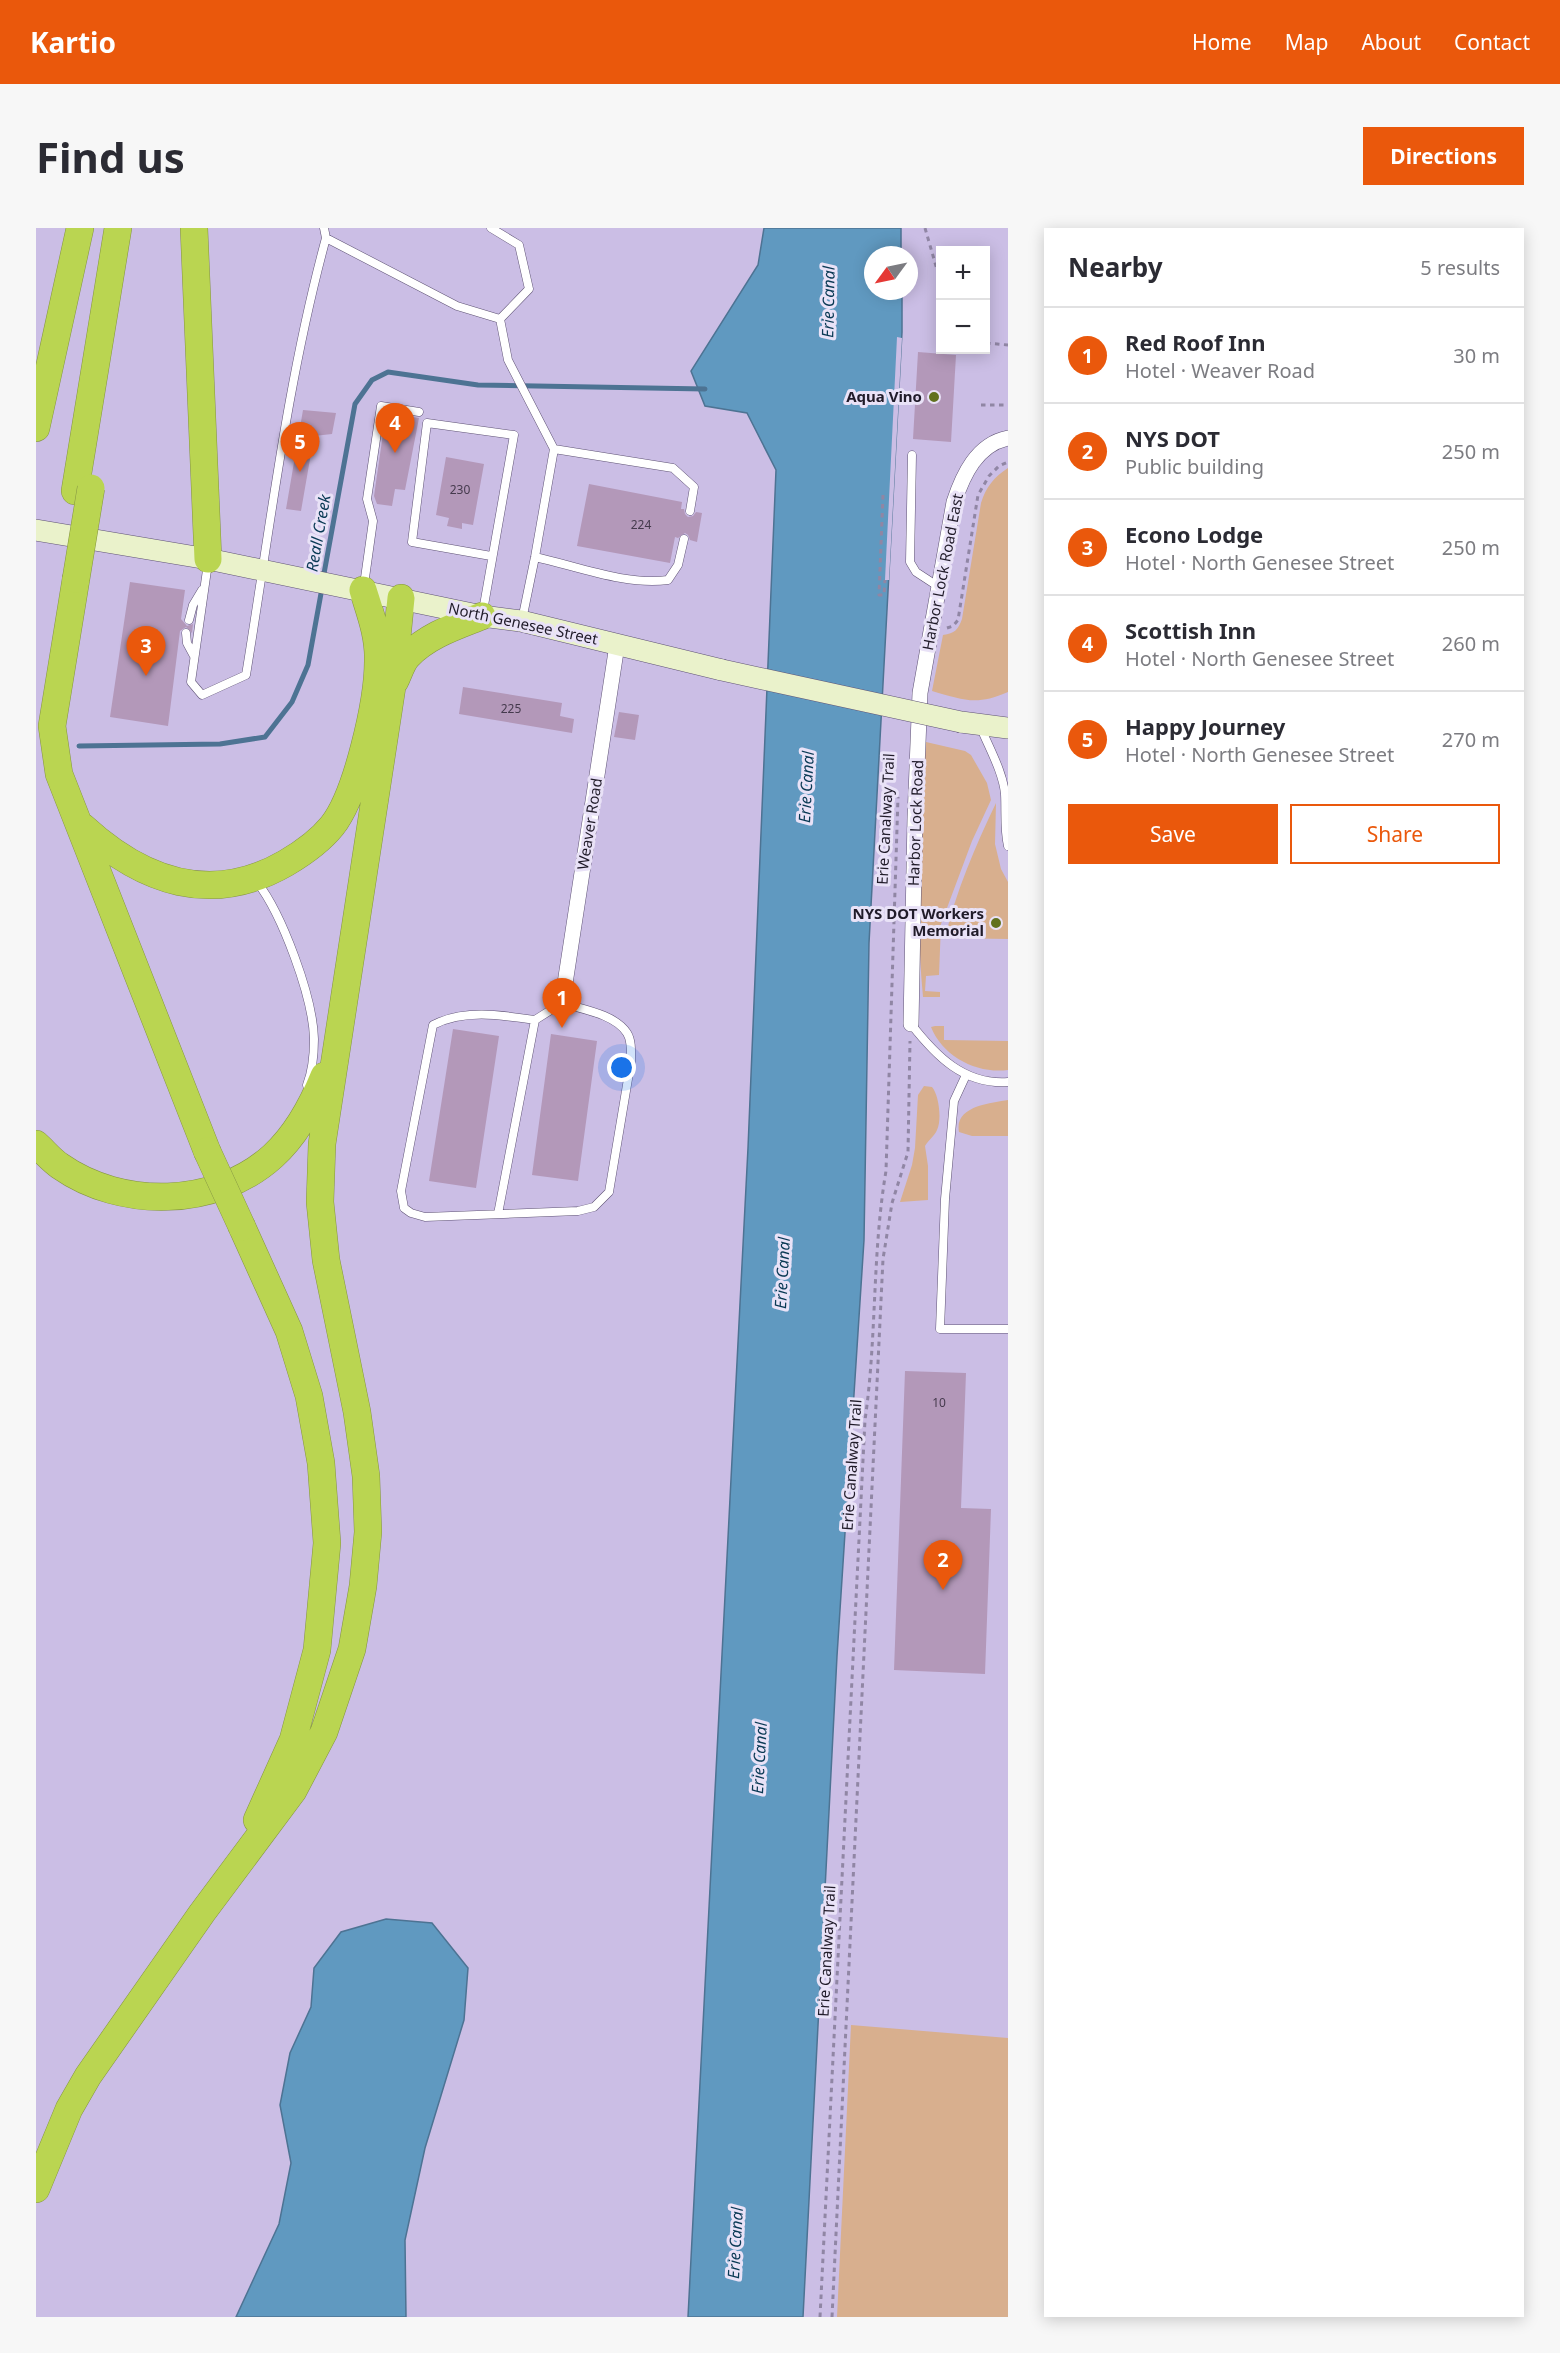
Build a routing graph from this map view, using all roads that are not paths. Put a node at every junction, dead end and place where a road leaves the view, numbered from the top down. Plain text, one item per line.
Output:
1 (80, 228) edge
2 (118, 228) edge
3 (133, 228) edge
4 (194, 228) edge
5 (324, 228) edge
6 (492, 228) edge
7 (326, 238) junction
8 (500, 319) junction
9 (419, 412) dead end
10 (36, 428) edge
11 (1008, 438) edge
12 (554, 449) junction
13 (912, 455) dead end
14 (83, 490) junction
15 (690, 511) dead end
16 (36, 530) edge
17 (684, 539) dead end
18 (491, 556) junction
19 (536, 557) junction
20 (208, 559) junction
21 (263, 570) junction
22 (68, 579) junction
23 (204, 586) junction
24 (939, 587) junction
25 (352, 588) junction
26 (401, 598) junction
27 (483, 616) junction
28 (189, 620) dead end
29 (521, 621) junction
30 (186, 633) dead end
31 (617, 645) junction
32 (195, 657) junction
33 (392, 687) junction
34 (920, 693) joint
35 (970, 722) junction
36 (36, 728) edge
37 (1008, 728) edge
38 (79, 823) junction
39 (1008, 846) edge
40 (254, 879) junction
41 (562, 1003) junction
42 (535, 1020) junction
43 (911, 1024) joint
44 (339, 1039) junction
45 (966, 1075) junction
46 (1008, 1082) edge
47 (305, 1089) dead end
48 (297, 1111) dead end
49 (36, 1144) edge
50 (273, 1156) junction
51 (498, 1214) junction
52 (1008, 1329) edge
53 (235, 1867) junction
54 (36, 2189) edge

1 - 10 highway
2 - 14 highway
3 - 14 highway
4 - 20 highway
5 - 7 lane
6 - 8 lane
7 - 8 lane
7 - 21 lane
8 - 12 lane
9 - 25 lane
11 - 24 street, Harbor Lock Road East
12 - 15 lane
12 - 19 lane
13 - 24 lane
14 - 22 highway, bridge
16 - 20 main road, North Genesee Street
17 - 19 lane
18 - 18 lane
18 - 27 lane
19 - 29 lane
20 - 21 main road, North Genesee Street
20 - 23 lane
21 - 25 main road, North Genesee Street
21 - 32 lane
22 - 36 highway
22 - 38 highway
23 - 28 lane
23 - 32 lane
24 - 34 street, Harbor Lock Road East
25 - 26 main road, North Genesee Street
25 - 40 highway
26 - 27 main road, North Genesee Street
26 - 33 highway
27 - 29 main road, North Genesee Street
27 - 33 highway
29 - 31 main road, North Genesee Street
30 - 32 lane
31 - 35 main road, North Genesee Street, bridge
31 - 41 street, Weaver Road
33 - 44 highway
34 - 43 street, Harbor Lock Road
35 - 37 main road, North Genesee Street
35 - 39 lane
38 - 40 highway
38 - 53 highway, bridge
40 - 47 lane
41 - 42 lane
41 - 51 lane
42 - 51 lane
42 - 51 lane
43 - 45 lane
44 - 50 highway
44 - 53 highway
45 - 46 lane
45 - 52 lane
48 - 50 lane
49 - 50 highway
53 - 54 highway

